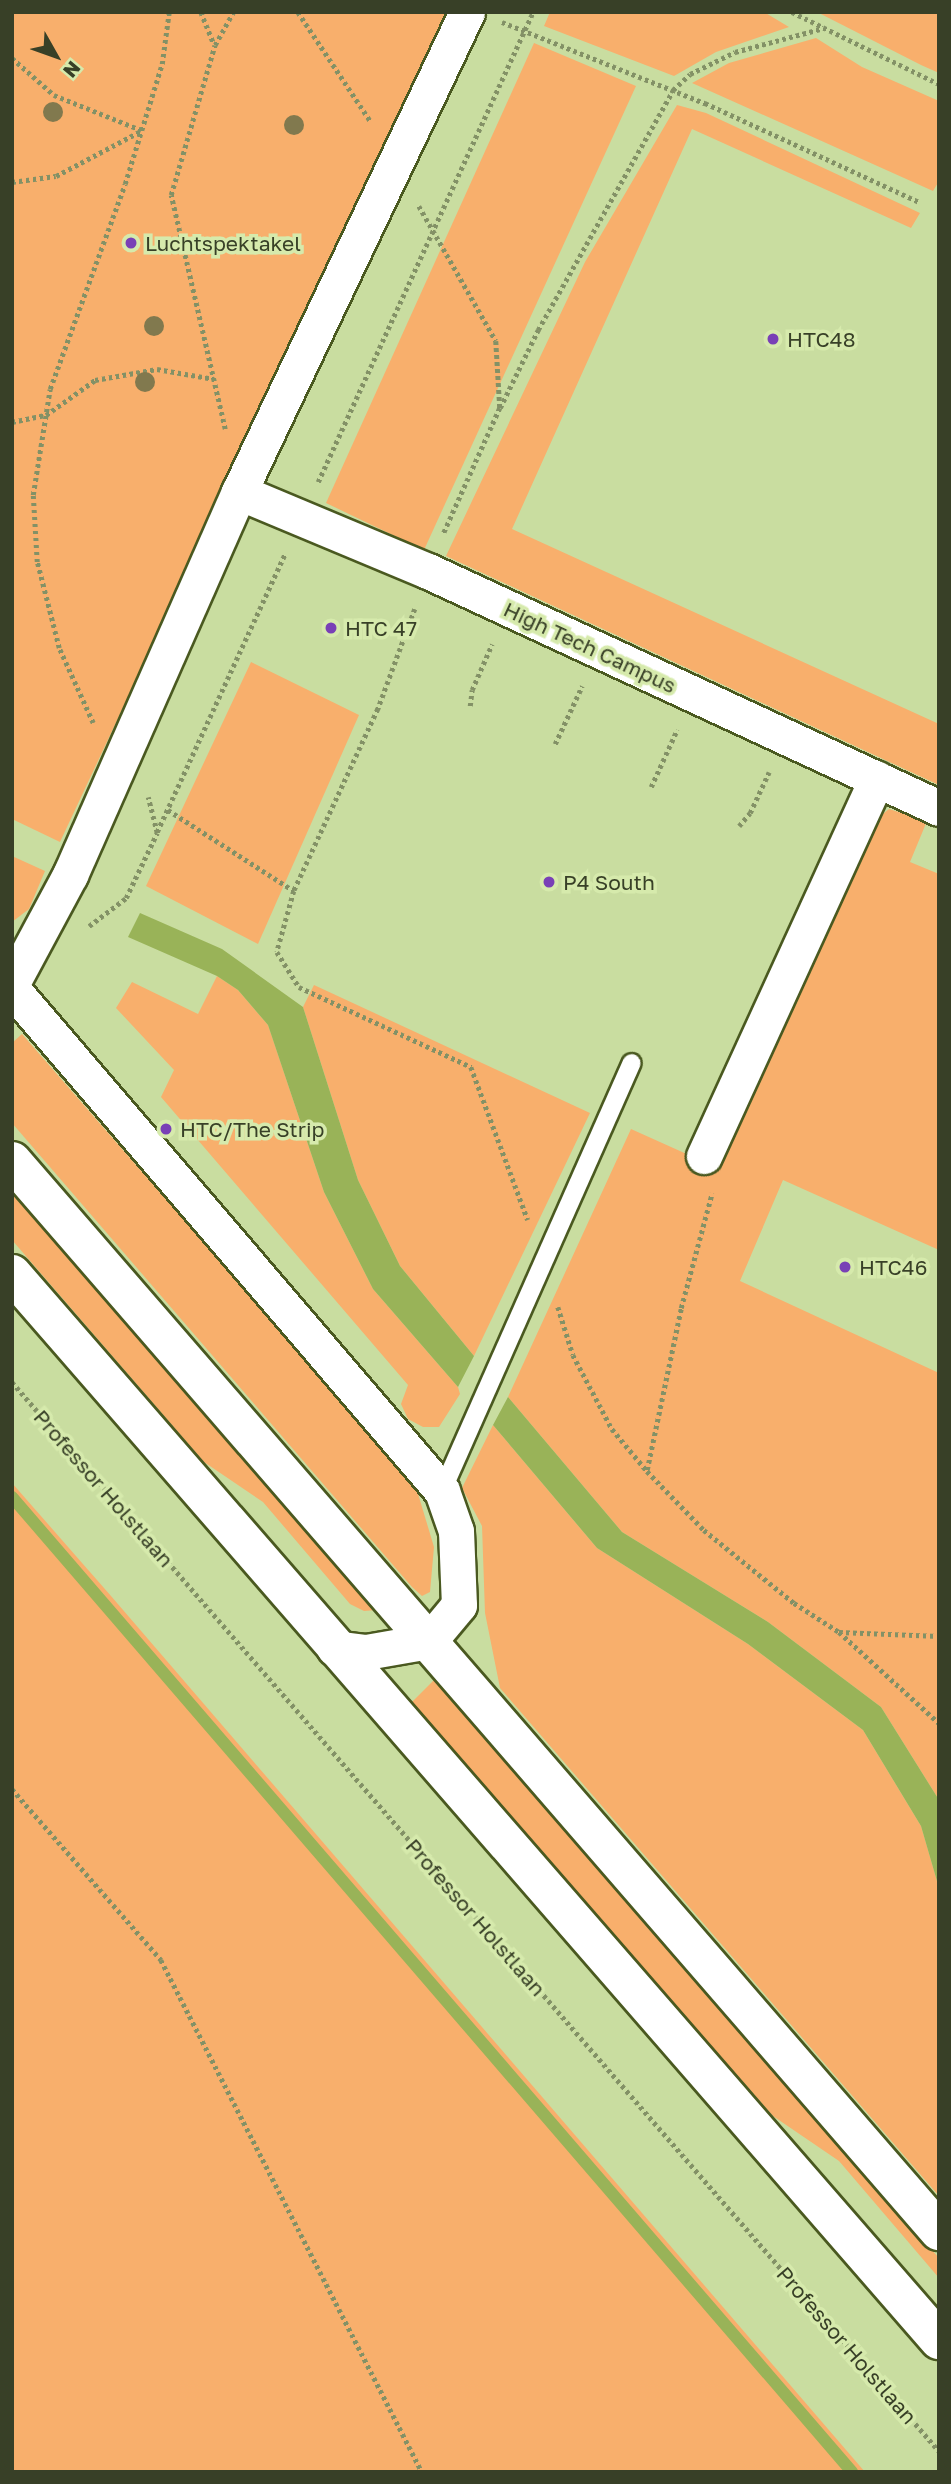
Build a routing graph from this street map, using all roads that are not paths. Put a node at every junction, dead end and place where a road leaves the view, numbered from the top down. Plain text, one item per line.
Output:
1 (479, 15) edge
2 (239, 492) junction
3 (877, 779) junction
4 (939, 807) edge
5 (12, 982) edge
6 (12, 989) edge
7 (632, 1063) dead end
8 (704, 1156) road end
9 (12, 1161) edge
10 (12, 1274) edge
11 (442, 1491) junction
12 (429, 1642) junction
13 (334, 1648) junction
14 (939, 2231) edge
15 (939, 2340) edge

1 - 2 street
2 - 3 street, High Tech Campus
2 - 5 street
3 - 4 street, High Tech Campus
3 - 8 street
6 - 11 street
7 - 11 lane
9 - 12 main road
10 - 13 main road
11 - 12 street
12 - 13 street
12 - 14 main road
13 - 15 main road

